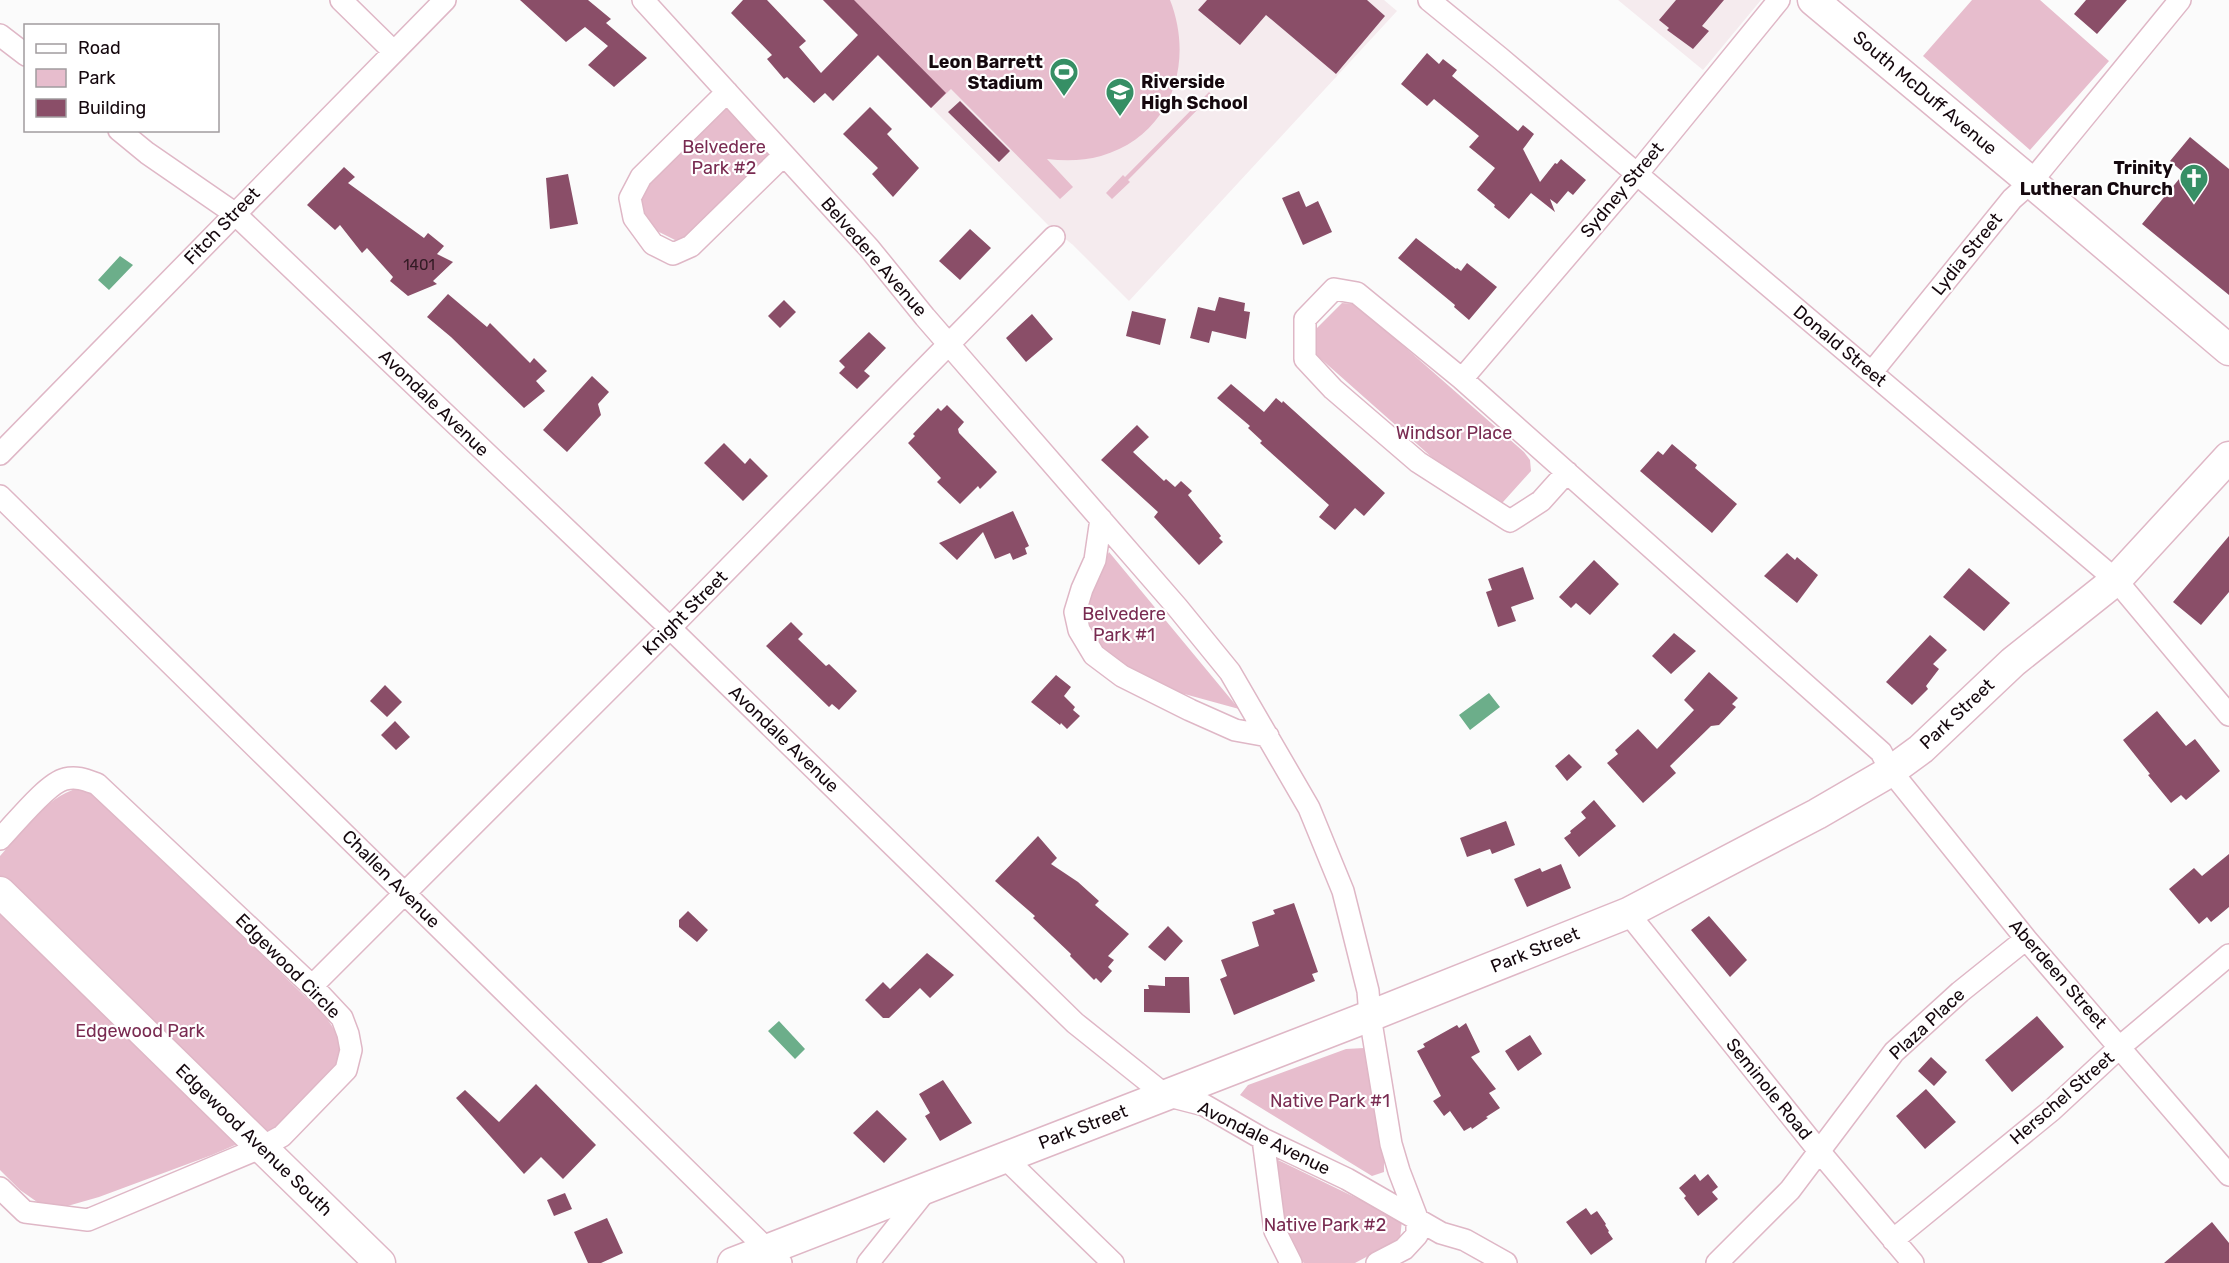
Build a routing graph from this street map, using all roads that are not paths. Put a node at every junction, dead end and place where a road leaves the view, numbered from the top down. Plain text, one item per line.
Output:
1 (341, 0) edge
2 (445, 0) edge
3 (643, 0) edge
4 (1428, 0) edge
5 (1779, 0) edge
6 (1813, 0) edge
7 (2180, 0) edge
8 (0, 35) edge
9 (394, 52) junction
10 (24, 53) edge
11 (727, 92) junction
12 (121, 132) edge
13 (784, 155) junction
14 (1637, 174) junction
15 (2031, 182) junction
16 (234, 213) junction
17 (1054, 237) dead end
18 (949, 343) junction
19 (2229, 350) edge
20 (1872, 372) junction
21 (1462, 379) junction
22 (0, 454) edge
23 (2229, 457) edge
24 (1567, 472) junction
25 (0, 496) edge
26 (1101, 519) junction
27 (2116, 580) junction
28 (670, 628) junction
29 (2229, 715) edge
30 (1268, 736) junction
31 (1891, 771) junction
32 (0, 839) edge
33 (0, 892) edge
34 (406, 894) junction
35 (1628, 913) junction
36 (2026, 939) junction
37 (2229, 955) edge
38 (312, 986) junction
39 (1370, 1016) junction
40 (2121, 1046) junction
41 (1165, 1095) junction
42 (1263, 1139) junction
43 (260, 1148) junction
44 (1819, 1151) junction
45 (1004, 1157) junction
46 (2229, 1174) edge
47 (930, 1186) junction
48 (0, 1188) edge
49 (1417, 1218) junction
50 (1893, 1240) junction
51 (774, 1257) edge
52 (380, 1263) edge
53 (733, 1263) edge
54 (868, 1263) edge
55 (1113, 1263) edge
56 (1291, 1263) edge
57 (1377, 1263) edge
58 (1506, 1263) edge
59 (1717, 1263) edge
60 (1913, 1263) edge

1 - 9 street
2 - 9 street, Fitch Street
3 - 11 street, Belvedere Avenue
4 - 14 street, Donald Street
5 - 14 street, Sydney Street
6 - 15 street, South McDuff Avenue
7 - 15 street, Lydia Street
8 - 10 street
9 - 16 street, Fitch Street
11 - 13 street, Belvedere Avenue
11 - 13 street
12 - 16 street, Avondale Avenue
13 - 18 street, Belvedere Avenue
14 - 20 street, Donald Street
14 - 21 street, Sydney Street
15 - 19 street, South McDuff Avenue
15 - 20 street, Lydia Street
16 - 22 street, Fitch Street
16 - 28 street, Avondale Avenue
17 - 18 street, Knight Street
18 - 26 street, Belvedere Avenue
18 - 28 street, Knight Street
20 - 27 street, Donald Street
21 - 24 street
21 - 24 street
23 - 27 street, Park Street
24 - 31 street
25 - 34 street, Challen Avenue
26 - 30 street, Belvedere Avenue
26 - 30 street
27 - 29 street, Donald Street
27 - 31 street, Park Street
28 - 34 street, Knight Street
28 - 41 street, Avondale Avenue
30 - 39 street, Belvedere Avenue
31 - 35 street, Park Street
31 - 36 street, Aberdeen Street
32 - 38 street, Edgewood Circle
33 - 43 street, Edgewood Avenue South
34 - 38 street, Knight Street
34 - 51 street, Challen Avenue
35 - 39 street, Park Street
35 - 44 street, Seminole Road
36 - 40 street, Aberdeen Street
36 - 44 street, Plaza Place
37 - 40 street, Herschel Street
38 - 43 street, Edgewood Circle
39 - 41 street, Park Street
39 - 49 street, Belvedere Avenue
40 - 46 street, Aberdeen Street
40 - 50 street, Herschel Street
41 - 42 street, Avondale Avenue
41 - 45 street, Park Street
42 - 49 street, Avondale Avenue
42 - 56 street
43 - 48 street, Edgewood Circle
43 - 52 street, Edgewood Avenue South
44 - 50 street, Seminole Road
44 - 59 street
45 - 47 street, Park Street
45 - 55 street
47 - 51 street, Park Street
47 - 54 street
49 - 57 street
49 - 58 street, Avondale Avenue
50 - 60 street, Seminole Road
51 - 53 street, Park Street

